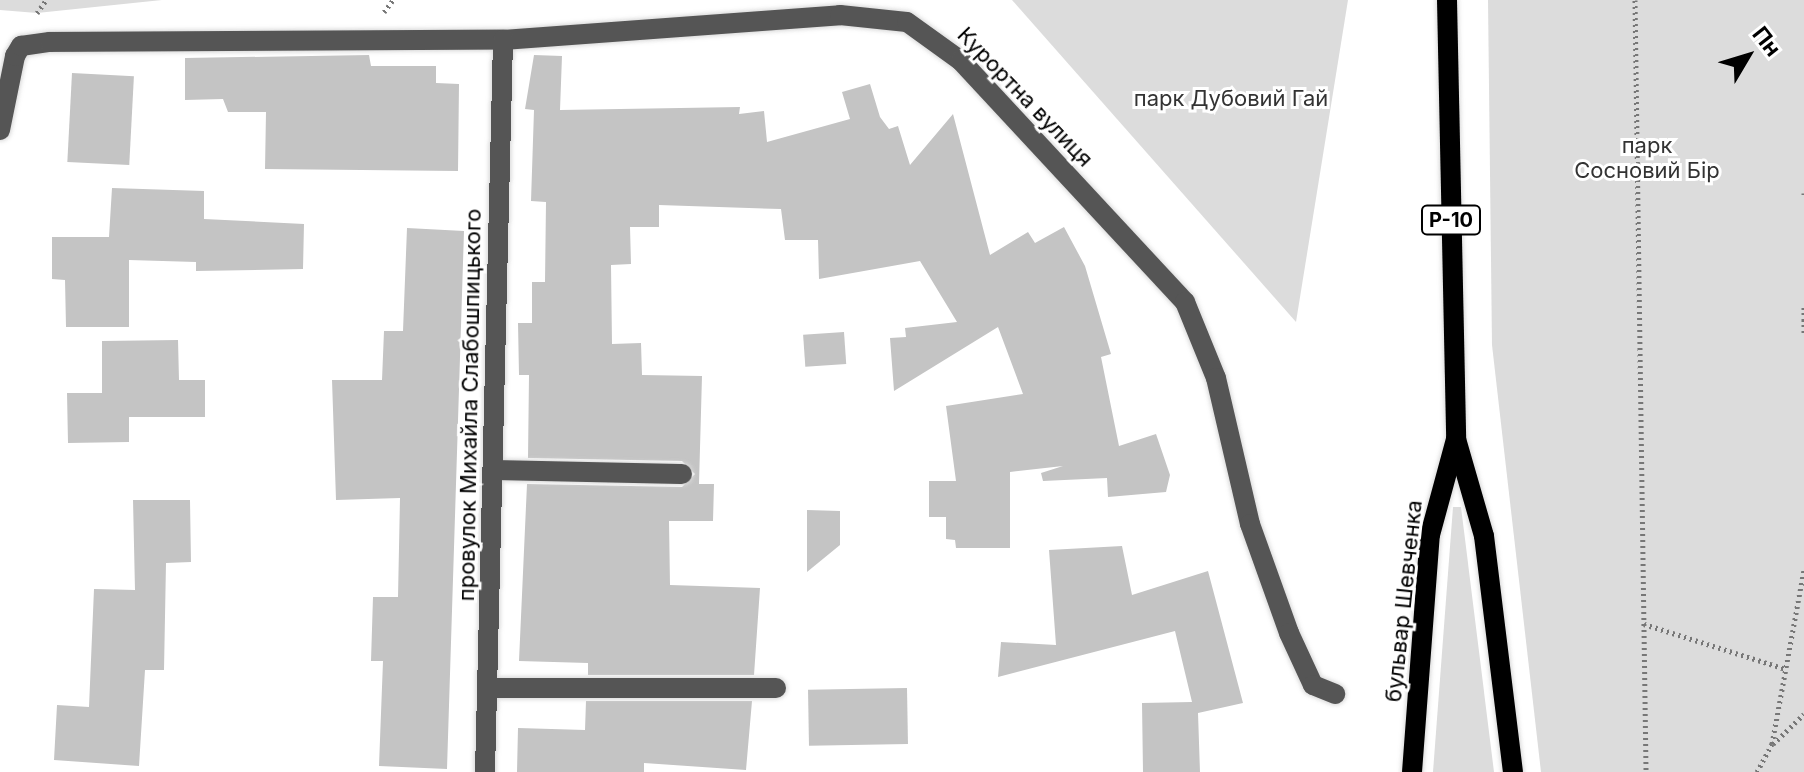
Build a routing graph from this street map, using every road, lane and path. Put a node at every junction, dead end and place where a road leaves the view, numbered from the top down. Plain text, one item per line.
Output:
1 (1447, 0) edge
2 (1635, 0) edge
3 (503, 40) junction
4 (0, 130) edge
5 (1804, 307) edge
6 (1804, 333) edge
7 (1456, 439) junction
8 (493, 470) junction
9 (682, 474) dead end
10 (1804, 570) edge
11 (1644, 624) junction
12 (1786, 669) junction
13 (487, 688) junction
14 (776, 688) dead end
15 (1335, 694) dead end
16 (1804, 714) edge
17 (1772, 744) junction
18 (485, 772) edge
19 (1412, 772) edge
20 (1513, 772) edge
21 (1646, 772) edge
22 (1757, 772) edge

1 - 7 main road, Р-10
2 - 11 path
3 - 4 street, Курортна вулиця
3 - 8 street, провулок Михайла Слабошпицького
3 - 15 street, Курортна вулиця
5 - 6 path
7 - 19 main road, бульвар Шевченка / Р-10
7 - 20 main road, Р-10
8 - 9 street
8 - 13 street, провулок Михайла Слабошпицького
10 - 12 path
11 - 12 path
11 - 21 path
12 - 17 path
13 - 14 street
13 - 18 street, провулок Михайла Слабошпицького
16 - 17 path
17 - 22 path

